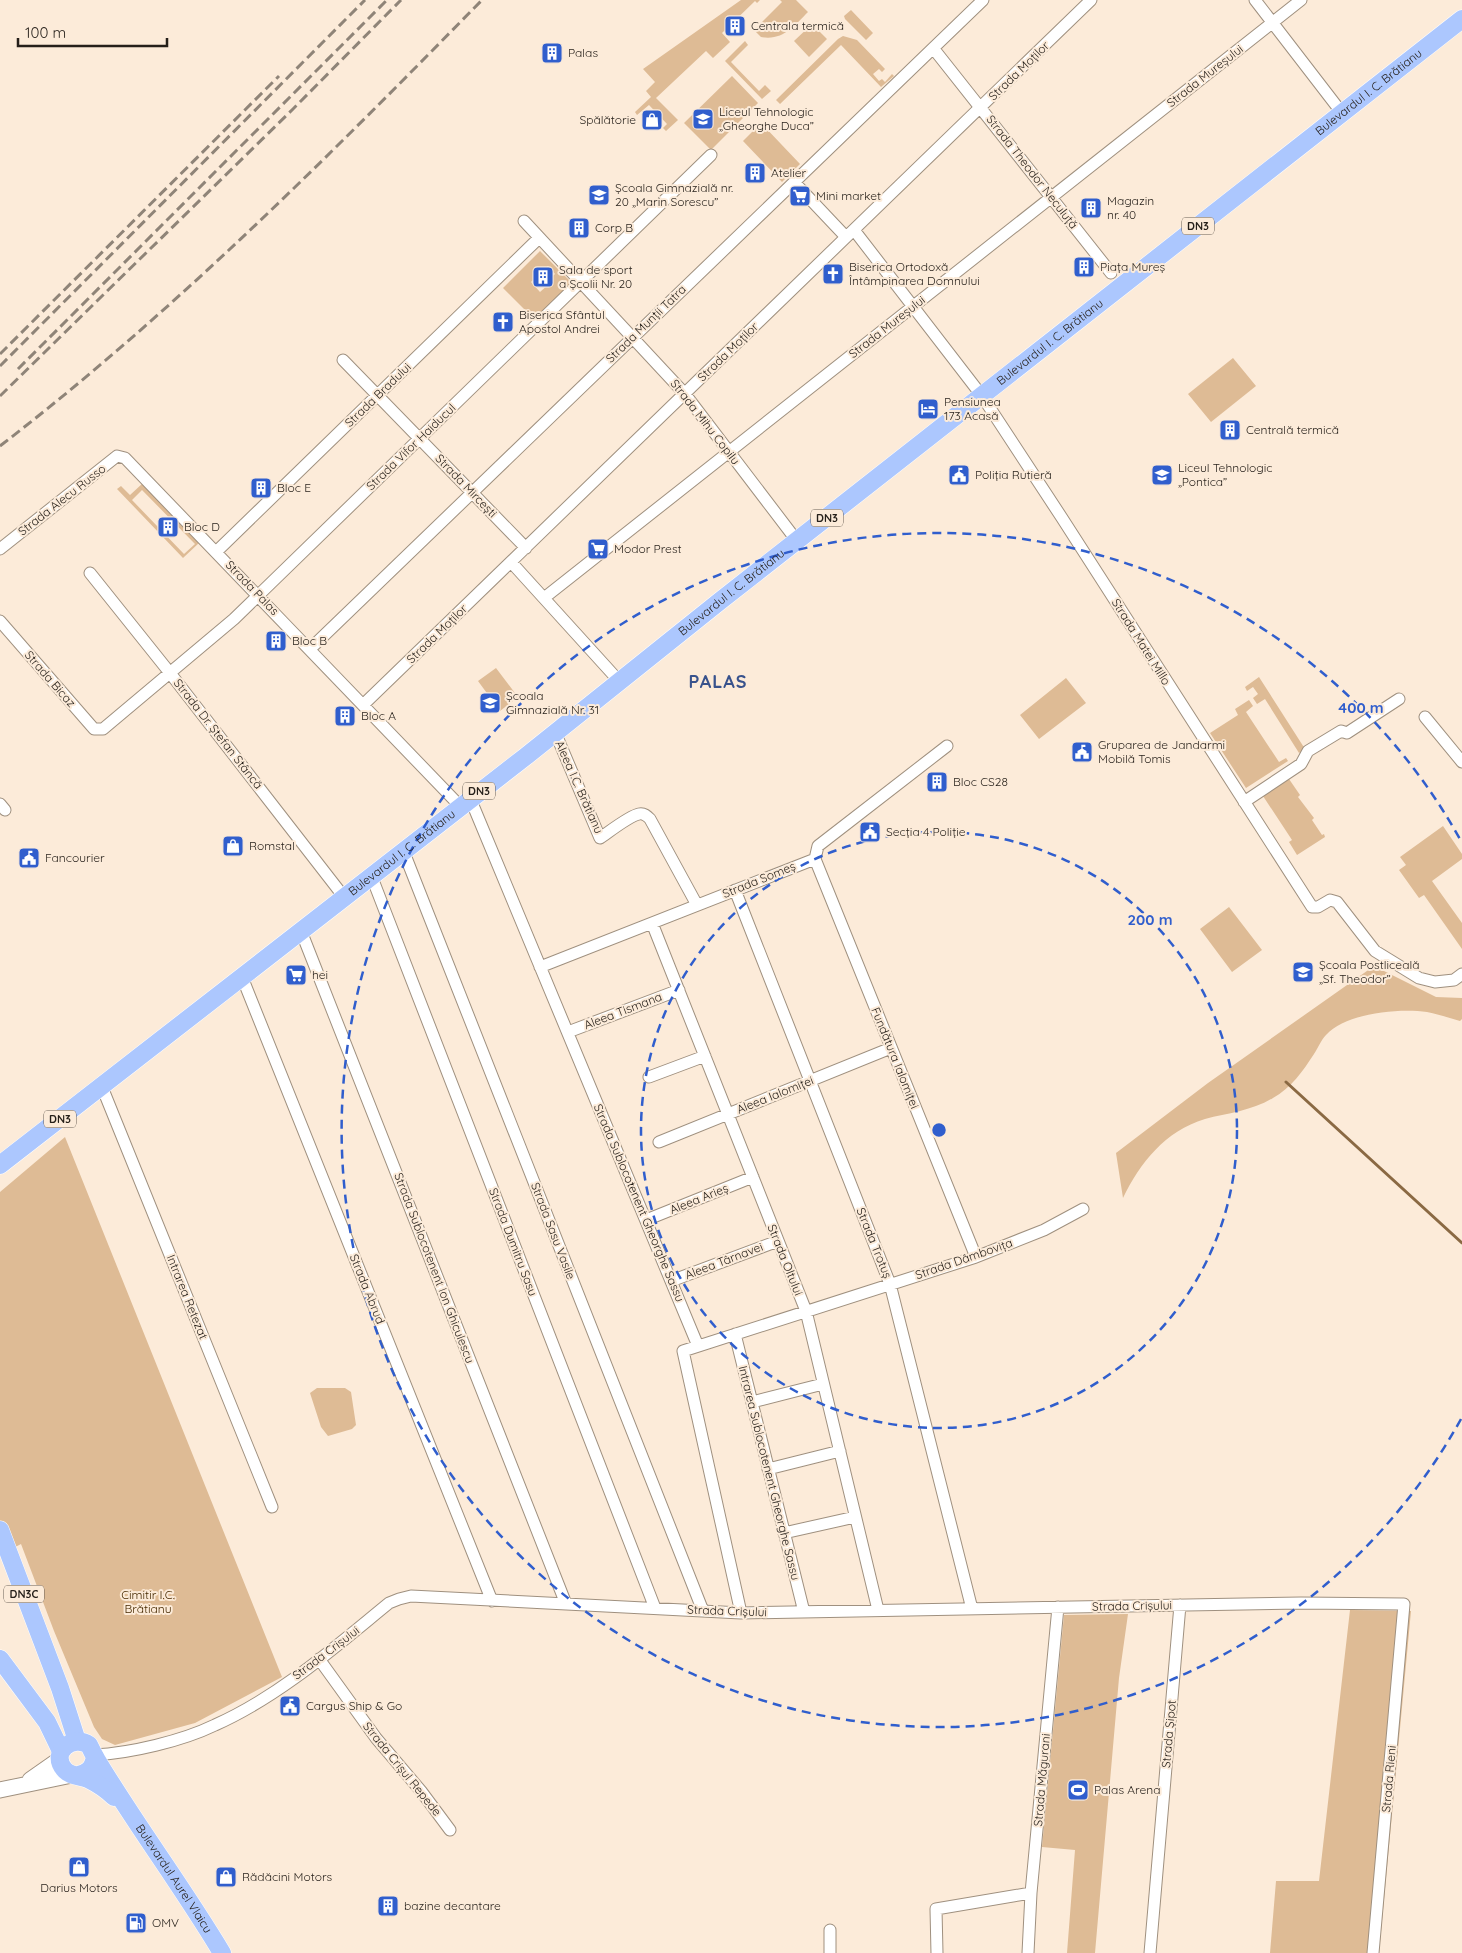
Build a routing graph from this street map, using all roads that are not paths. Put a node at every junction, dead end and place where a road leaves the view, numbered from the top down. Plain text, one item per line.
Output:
1 (983, 0) edge
2 (1091, 0) edge
3 (1255, 0) edge
4 (1301, 0) edge
5 (1462, 19) edge
6 (1272, 23) junction
7 (933, 48) junction
8 (980, 108) junction
9 (1342, 113) junction
10 (711, 155) dead end
11 (794, 182) junction
12 (1052, 198) junction
13 (524, 221) dead end
14 (850, 234) junction
15 (539, 238) junction
16 (1111, 273) dead end
17 (581, 282) junction
18 (914, 306) junction
19 (632, 338) junction
20 (344, 360) dead end
21 (685, 394) junction
22 (378, 395) junction
23 (982, 396) junction
24 (420, 438) junction
25 (729, 452) junction
26 (125, 458) joint
27 (472, 492) junction
28 (797, 541) junction
29 (526, 548) junction
30 (0, 549) edge
31 (216, 552) junction
32 (511, 562) junction
33 (90, 573) dead end
34 (258, 595) junction
35 (544, 598) junction
36 (0, 621) edge
37 (310, 649) junction
38 (170, 673) junction
39 (619, 681) junction
40 (1399, 699) dead end
41 (364, 704) junction
42 (1425, 717) dead end
43 (103, 729) joint
44 (555, 732) junction
45 (947, 746) dead end
46 (1462, 762) edge
47 (465, 802) junction
48 (1244, 802) junction
49 (404, 850) junction
50 (814, 858) junction
51 (372, 875) junction
52 (735, 890) junction
53 (344, 897) junction
54 (697, 905) junction
55 (652, 923) junction
56 (301, 931) junction
57 (540, 967) junction
58 (1462, 974) edge
59 (242, 977) junction
60 (679, 990) junction
61 (568, 1032) junction
62 (891, 1048) junction
63 (705, 1056) junction
64 (650, 1077) dead end
65 (810, 1080) junction
66 (102, 1087) junction
67 (728, 1114) junction
68 (659, 1142) dead end
69 (0, 1166) edge
70 (753, 1177) junction
71 (1083, 1209) dead end
72 (646, 1220) junction
73 (778, 1241) junction
74 (976, 1257) junction
75 (671, 1281) junction
76 (890, 1284) junction
77 (806, 1311) junction
78 (735, 1334) junction
79 (698, 1346) junction
80 (823, 1384) junction
81 (752, 1402) junction
82 (840, 1451) junction
83 (768, 1469) junction
84 (272, 1507) dead end
85 (856, 1516) junction
86 (0, 1530) edge
87 (784, 1533) junction
88 (7, 1549) junction
89 (0, 1570) edge
90 (492, 1601) junction
91 (566, 1604) junction
92 (1404, 1604) joint
93 (1180, 1605) junction
94 (1058, 1607) junction
95 (655, 1608) junction
96 (972, 1609) junction
97 (878, 1610) junction
98 (703, 1611) junction
99 (804, 1612) junction
100 (741, 1613) junction
101 (0, 1659) edge
102 (319, 1659) junction
103 (79, 1750) junction
104 (75, 1775) junction
105 (25, 1784) junction
106 (0, 1790) edge
107 (124, 1806) junction
108 (450, 1830) dead end
109 (1031, 1893) junction
110 (830, 1930) dead end
111 (222, 1953) edge
112 (830, 1953) edge
113 (937, 1953) edge
114 (1028, 1953) edge
115 (1150, 1953) edge
116 (1373, 1953) edge

1 - 7 street, Strada Munții Tatra
2 - 8 street, Strada Moților
3 - 6 street
4 - 6 street, Strada Mureșului
5 - 9 main road, Bulevardul I. C. Brătianu / DN3
6 - 9 street
6 - 12 street, Strada Mureșului
7 - 8 street, Strada Theodor Neculuță
7 - 11 street, Strada Munții Tatra
8 - 12 street, Strada Theodor Neculuță
8 - 14 street, Strada Moților
9 - 23 main road, Bulevardul I. C. Brătianu / DN3
10 - 17 street, Strada Vifor Haiducul
11 - 14 street, Strada Matei Millo
11 - 19 street, Strada Munții Tatra
12 - 16 street, Strada Theodor Neculuță
12 - 18 street, Strada Mureșului
13 - 15 street, Strada Mihu Copilu
14 - 18 street, Strada Matei Millo
14 - 21 street, Strada Moților
15 - 17 street, Strada Mihu Copilu
15 - 22 street, Strada Bradului
17 - 19 street, Strada Mihu Copilu
17 - 24 street, Strada Vifor Haiducul
18 - 23 street, Strada Matei Millo
18 - 25 street, Strada Mureșului
19 - 21 street, Strada Mihu Copilu
19 - 27 street, Strada Munții Tatra
20 - 22 street, Strada Mircești
21 - 25 street, Strada Mihu Copilu
21 - 29 street, Strada Moților
22 - 24 street, Strada Mircești
22 - 31 street, Strada Bradului
23 - 28 main road, Bulevardul I. C. Brătianu / DN3
23 - 48 street, Strada Matei Millo
24 - 27 street, Strada Mircești
24 - 34 street, Strada Vifor Haiducul
25 - 28 street, Strada Mihu Copilu
25 - 35 street, Strada Mureșului
26 - 30 street, Strada Alecu Russo
26 - 31 street, Strada Palas
27 - 29 street, Strada Mircești
27 - 37 street, Strada Munții Tatra
28 - 39 main road, Bulevardul I. C. Brătianu / DN3
29 - 32 street, Strada Moților
31 - 34 street, Strada Palas
32 - 35 street
32 - 41 street, Strada Moților
33 - 38 street, Strada Dr. Ștefan Stâncă
34 - 37 street, Strada Palas
34 - 38 street, Strada Vifor Haiducul
35 - 39 street
36 - 43 street, Strada Bicaz
37 - 41 street, Strada Palas
38 - 43 street, Strada Vifor Haiducul
38 - 53 street, Strada Dr. Ștefan Stâncă
39 - 44 main road, Bulevardul I. C. Brătianu / DN3
40 - 48 street
41 - 47 street, Strada Palas
42 - 46 street
44 - 47 main road, Bulevardul I. C. Brătianu / DN3
44 - 54 street, Aleea I.C. Brătianu
45 - 50 street
47 - 49 main road, Bulevardul I. C. Brătianu / DN3
47 - 57 street, Strada Sublocotenent Gheorghe Sassu
48 - 58 street, Strada Matei Millo
49 - 51 main road, Bulevardul I. C. Brătianu / DN3
49 - 98 street, Strada Sasu Vasile
50 - 52 street, Strada Someș
50 - 62 street, Fundătura Ialomiței
51 - 53 main road, Bulevardul I. C. Brătianu / DN3
51 - 95 street, Strada Dumitru Sasu
52 - 54 street, Strada Someș
52 - 65 street, Strada Trotuș
53 - 56 main road, Bulevardul I. C. Brătianu / DN3
54 - 55 street, Strada Someș
55 - 57 street, Strada Someș
55 - 60 street, Strada Oltului
56 - 59 main road, Bulevardul I. C. Brătianu / DN3
56 - 91 street, Strada Sublocotenent Ion Ghiculescu
57 - 61 street, Strada Sublocotenent Gheorghe Sassu
59 - 66 main road, Bulevardul I. C. Brătianu / DN3
59 - 90 street, Strada Abrud
60 - 61 street, Aleea Tismana
60 - 63 street, Strada Oltului
61 - 72 street, Strada Sublocotenent Gheorghe Sassu
62 - 65 street, Aleea Ialomiței
62 - 74 street, Fundătura Ialomiței
63 - 64 street
63 - 67 street, Strada Oltului
65 - 67 street, Aleea Ialomiței
65 - 76 street, Strada Trotuș
66 - 69 main road, Bulevardul I. C. Brătianu / DN3
66 - 84 street, Intrarea Retezat
67 - 68 street, Aleea Ialomiței
67 - 70 street, Strada Oltului
70 - 72 street, Aleea Arieș
70 - 73 street, Strada Oltului
71 - 74 street, Strada Dâmbovița
72 - 75 street, Strada Sublocotenent Gheorghe Sassu
73 - 75 street, Aleea Târnavei
73 - 77 street, Strada Oltului
74 - 76 street, Strada Dâmbovița
75 - 79 street, Strada Sublocotenent Gheorghe Sassu
76 - 77 street, Strada Dâmbovița
76 - 96 street, Strada Trotuș
77 - 78 street, Strada Dâmbovița
77 - 80 street, Strada Oltului
78 - 79 street, Strada Dâmbovița
78 - 81 street, Intrarea Sublocotenent Gheorghe Sassu
79 - 100 street
80 - 81 street
80 - 82 street, Strada Oltului
81 - 83 street, Intrarea Sublocotenent Gheorghe Sassu
82 - 83 street
82 - 85 street, Strada Oltului
83 - 87 street, Intrarea Sublocotenent Gheorghe Sassu
85 - 87 street
85 - 97 street, Strada Oltului
86 - 88 main road, DN3C
87 - 99 street, Intrarea Sublocotenent Gheorghe Sassu
88 - 89 main road
88 - 103 main road, DN3C
90 - 91 street, Strada Crișului
90 - 102 street, Strada Crișului
91 - 95 street, Strada Crișului
92 - 93 street, Strada Crișului
92 - 116 street, Strada Rieni
93 - 94 street, Strada Crișului
93 - 115 street, Strada Șipot
94 - 96 street, Strada Crișului
94 - 109 street, Strada Măgurani
95 - 98 street, Strada Crișului
96 - 97 street, Strada Crișului
97 - 99 street, Strada Crișului
98 - 100 street, Strada Crișului
99 - 100 street, Strada Crișului
101 - 103 main road, Bulevardul Aurel Vlaicu
102 - 103 street, Strada Crișului
102 - 108 street, Strada Crișul Repede
103 - 104 main road
103 - 104 main road
103 - 105 street
103 - 107 main road, Bulevardul Aurel Vlaicu / DN3C
104 - 105 street
104 - 107 main road, Bulevardul Aurel Vlaicu / DN3C
105 - 106 street
107 - 111 main road, Bulevardul Aurel Vlaicu / DN3C
109 - 113 street
109 - 114 street, Strada Măgurani
110 - 112 street

